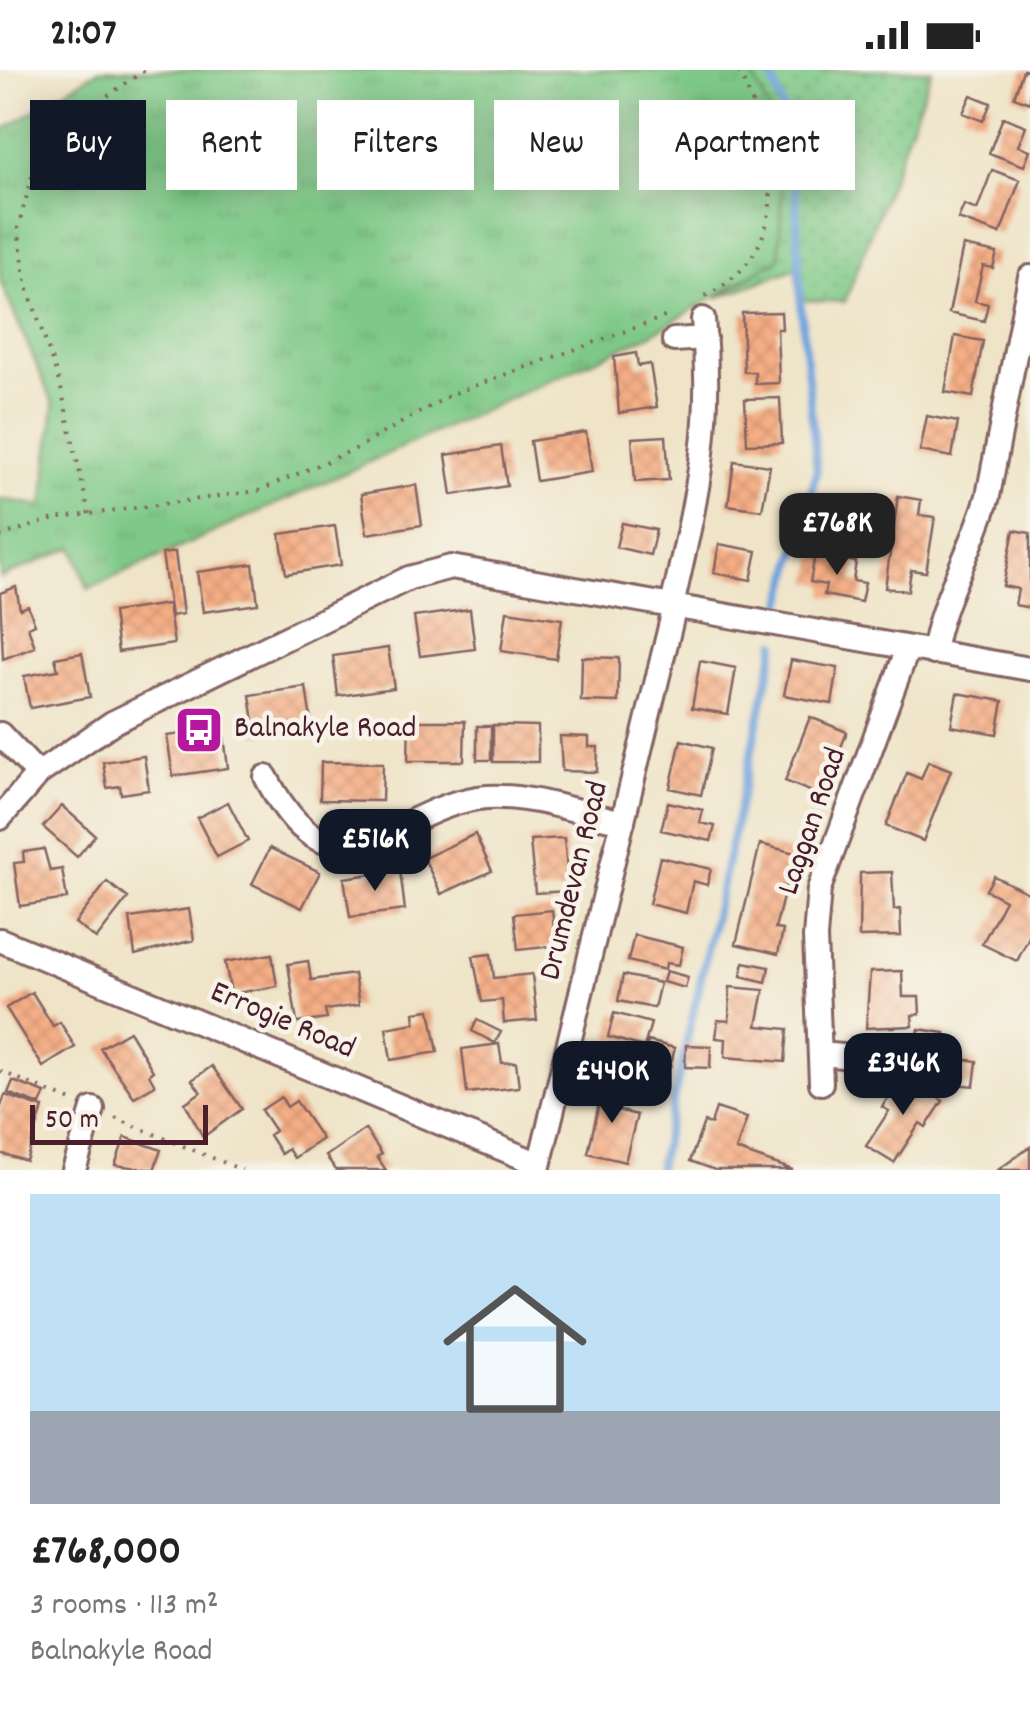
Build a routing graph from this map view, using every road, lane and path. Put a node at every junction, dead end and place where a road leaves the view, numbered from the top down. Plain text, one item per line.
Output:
1 (145, 70) edge
2 (738, 70) edge
3 (1030, 277) edge
4 (670, 314) junction
5 (698, 316) junction
6 (674, 340) joint
7 (89, 514) junction
8 (0, 536) edge
9 (674, 606) junction
10 (908, 648) junction
11 (933, 653) junction
12 (1030, 669) edge
13 (0, 734) edge
14 (38, 774) junction
15 (266, 777) dead end
16 (0, 818) edge
17 (623, 822) junction
18 (0, 940) edge
19 (820, 1054) junction
20 (866, 1058) dead end
21 (0, 1071) edge
22 (821, 1083) dead end
23 (93, 1109) junction
24 (538, 1167) edge
25 (74, 1170) edge
26 (242, 1170) edge

1 - 7 path
2 - 5 path
3 - 11 street
4 - 5 path
4 - 6 path
4 - 7 path
5 - 6 street
5 - 9 street
7 - 8 path
9 - 10 street
9 - 14 street
9 - 17 street, Drumdevan Road
10 - 11 street
10 - 19 street, Laggan Road
11 - 12 street
13 - 14 street
14 - 16 street
15 - 17 street
17 - 24 street, Drumdevan Road
18 - 24 street, Errogie Road
19 - 20 street
19 - 22 street, Laggan Road
21 - 23 path
23 - 25 street
23 - 26 path

